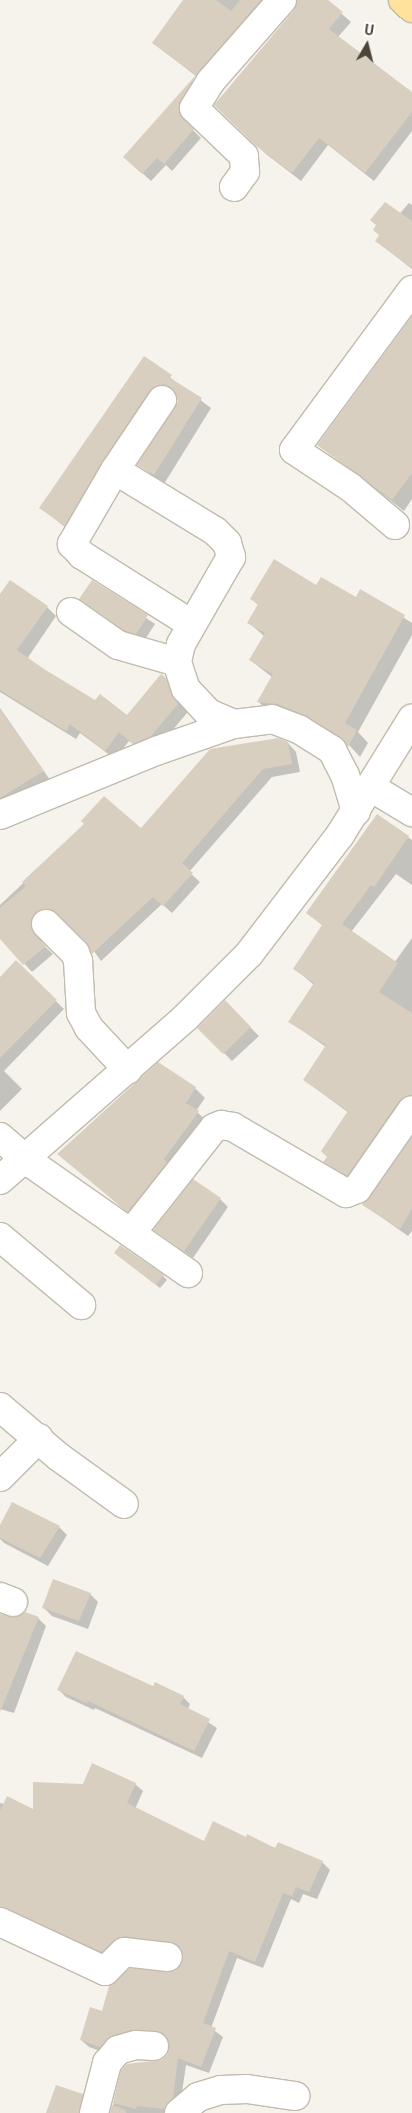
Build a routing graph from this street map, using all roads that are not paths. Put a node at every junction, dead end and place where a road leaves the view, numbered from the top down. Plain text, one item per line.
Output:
1 (282, 0) edge
2 (403, 0) edge
3 (412, 8) edge
4 (234, 187) dead end
5 (412, 290) edge
6 (162, 400) dead end
7 (115, 470) junction
8 (395, 525) dead end
9 (71, 612) dead end
10 (191, 624) junction
11 (177, 662) junction
12 (412, 719) edge
13 (234, 724) junction
14 (372, 788) junction
15 (356, 811) junction
16 (412, 812) edge
17 (0, 815) edge
18 (46, 924) dead end
19 (128, 1070) junction
20 (411, 1113) edge
21 (0, 1137) edge
22 (25, 1159) junction
23 (0, 1180) edge
24 (130, 1233) junction
25 (0, 1237) edge
26 (188, 1273) dead end
27 (81, 1305) dead end
28 (0, 1406) edge
29 (38, 1438) junction
30 (0, 1477) edge
31 (124, 1504) dead end
32 (0, 1922) edge
33 (168, 1957) dead end
34 (154, 2046) dead end
35 (295, 2096) dead end
36 (94, 2113) edge
37 (179, 2113) edge

1 - 4 street
2 - 3 main road
5 - 8 street
6 - 7 street
7 - 10 street
7 - 10 street
9 - 11 street
10 - 11 street
11 - 13 street
12 - 14 street
13 - 15 street
13 - 17 street
14 - 15 street
14 - 16 street
15 - 19 street
18 - 19 street
19 - 22 street
20 - 24 street
21 - 22 street
22 - 23 street
22 - 24 street
24 - 26 street
25 - 27 street
28 - 29 street
29 - 30 street
29 - 31 street
32 - 33 street
34 - 36 street
35 - 37 street

